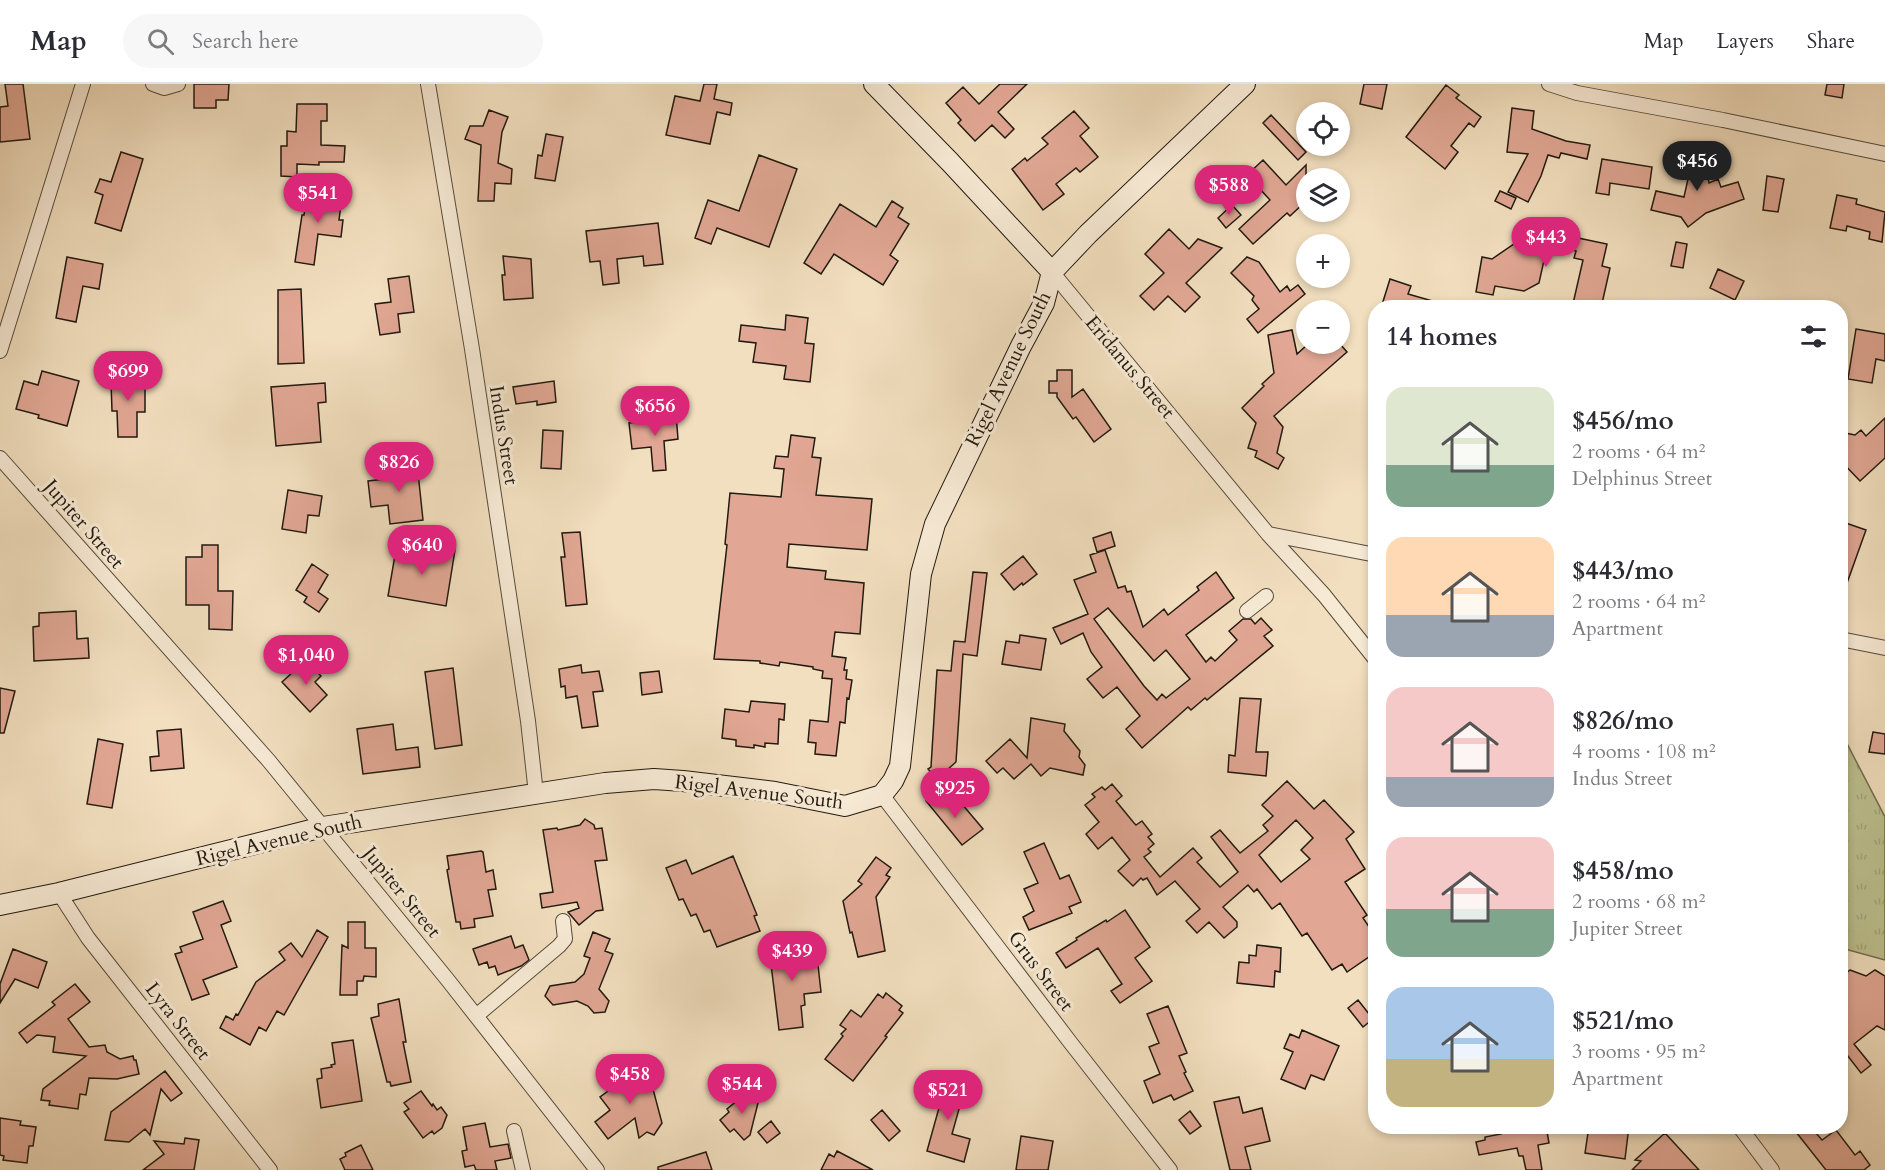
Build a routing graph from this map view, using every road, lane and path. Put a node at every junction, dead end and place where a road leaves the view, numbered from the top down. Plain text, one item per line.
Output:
1 (83, 84) edge
2 (153, 84) edge
3 (178, 84) edge
4 (428, 84) edge
5 (874, 84) edge
6 (1245, 84) edge
7 (1549, 84) edge
8 (1885, 154) edge
9 (1052, 272) junction
10 (0, 351) edge
11 (0, 458) edge
12 (1268, 534) junction
13 (1368, 553) edge
14 (1266, 597) dead end
15 (1247, 611) dead end
16 (1848, 641) edge
17 (1885, 648) edge
18 (1368, 650) edge
19 (536, 794) junction
20 (882, 795) junction
21 (323, 827) junction
22 (59, 892) junction
23 (0, 905) edge
24 (563, 921) dead end
25 (476, 1016) junction
26 (514, 1131) dead end
27 (1745, 1134) edge
28 (270, 1170) edge
29 (524, 1170) edge
30 (597, 1170) edge
31 (1170, 1170) edge
32 (1773, 1170) edge

1 - 10 street
2 - 3 street
4 - 19 street, Indus Street
5 - 9 main road, Eridanus Street
6 - 9 main road, Rigel Avenue South
7 - 8 street
9 - 12 street, Eridanus Street
9 - 20 main road, Rigel Avenue South
11 - 21 street, Jupiter Street
12 - 13 street
12 - 18 street, Eridanus Street
14 - 15 street
16 - 17 street
19 - 20 main road, Rigel Avenue South
19 - 21 main road, Rigel Avenue South
20 - 31 street, Grus Street
21 - 22 main road, Rigel Avenue South
21 - 25 street, Jupiter Street
22 - 23 main road, Rigel Avenue South
22 - 28 street, Lyra Street
24 - 25 street
25 - 30 street, Jupiter Street
26 - 29 street
27 - 32 street

